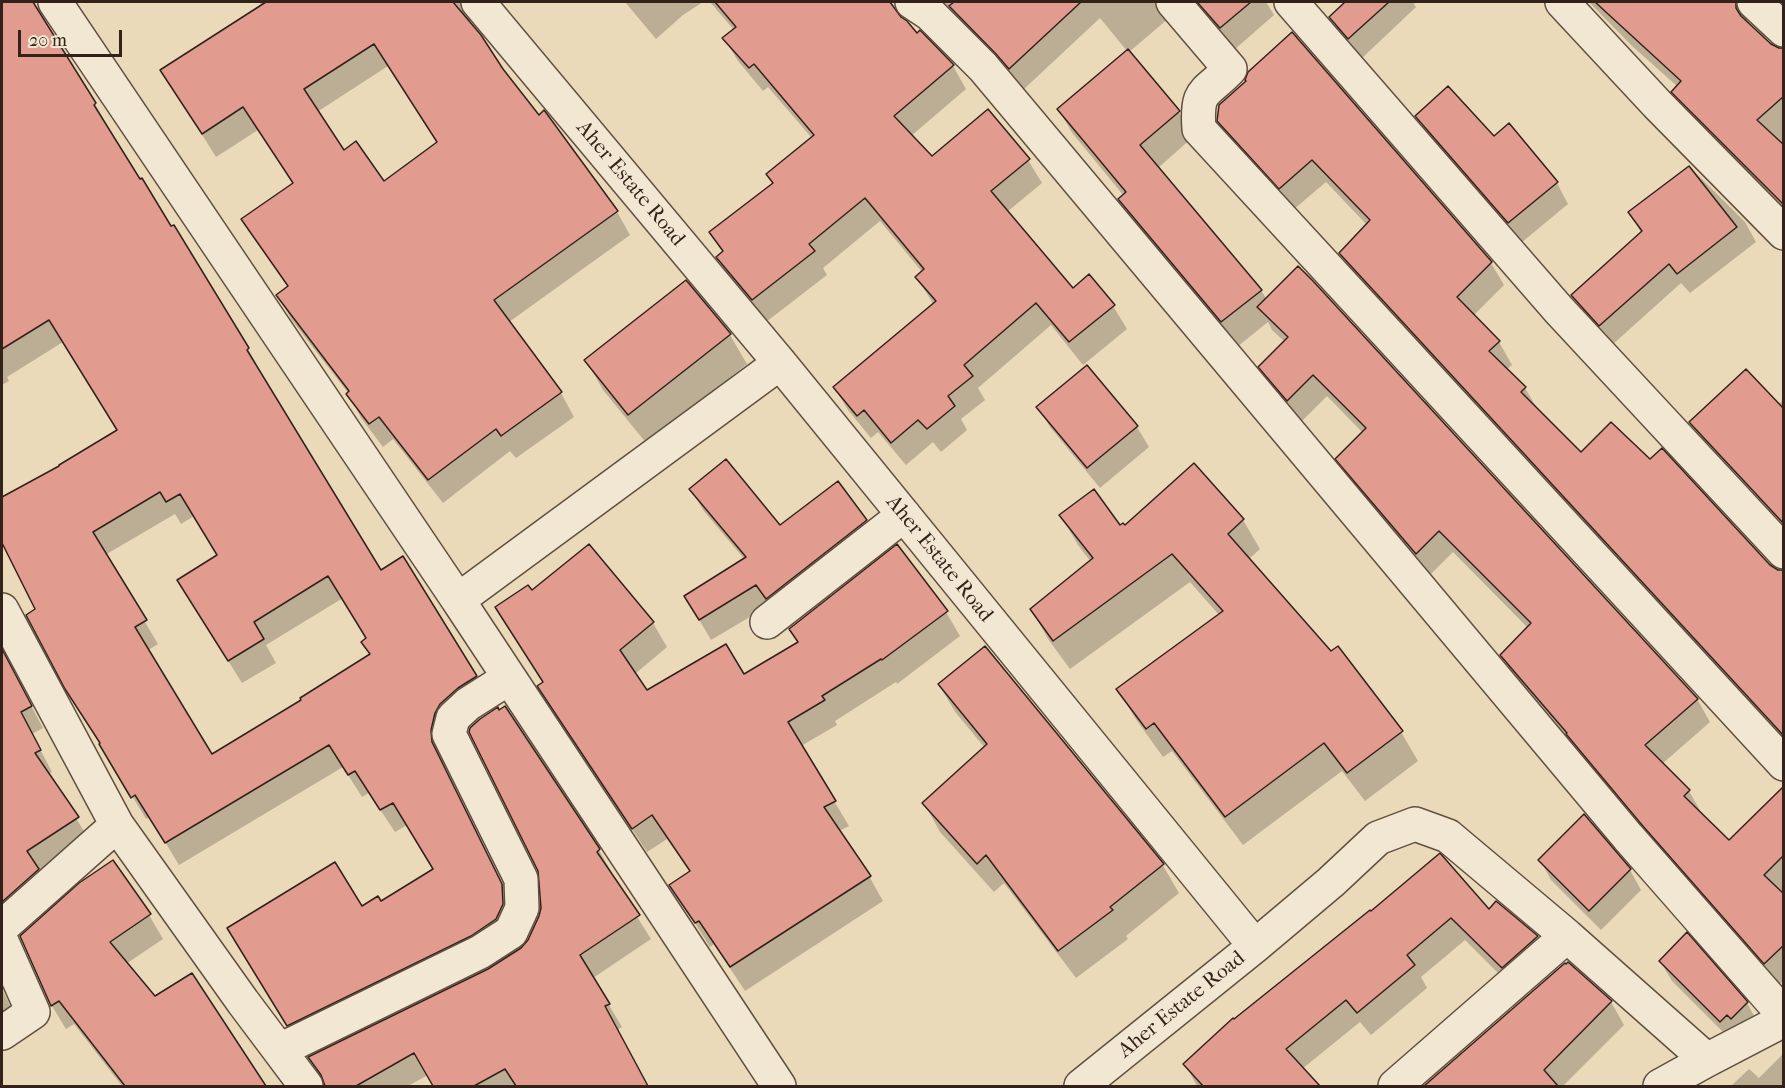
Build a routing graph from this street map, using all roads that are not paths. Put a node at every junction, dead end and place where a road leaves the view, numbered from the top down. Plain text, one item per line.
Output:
1 (55, 2) edge
2 (478, 2) edge
3 (912, 2) edge
4 (1173, 2) edge
5 (1291, 2) edge
6 (1562, 2) edge
7 (1754, 2) edge
8 (1784, 30) edge
9 (1784, 233) edge
10 (780, 363) junction
11 (904, 515) junction
12 (1784, 552) edge
13 (458, 600) junction
14 (2, 610) edge
15 (767, 622) dead end
16 (509, 678) junction
17 (1784, 764) edge
18 (117, 825) junction
19 (2, 927) edge
20 (1567, 936) junction
21 (2, 942) edge
22 (1255, 946) junction
23 (1784, 1015) edge
24 (1784, 1020) edge
25 (2, 1033) edge
26 (280, 1050) junction
27 (1707, 1059) junction
28 (306, 1086) edge
29 (778, 1086) edge
30 (1081, 1086) edge
31 (1395, 1086) edge
32 (1660, 1086) edge

1 - 13 street
2 - 10 street, Aher Estate Road
3 - 23 street
4 - 17 street
5 - 12 street
6 - 9 street
7 - 8 street
10 - 11 street, Aher Estate Road
10 - 13 street
11 - 15 street
11 - 22 street, Aher Estate Road
13 - 16 street
14 - 18 street
16 - 26 street
16 - 29 street
18 - 19 street
18 - 26 street
20 - 22 street
20 - 27 street
20 - 31 street
21 - 25 street
22 - 30 street, Aher Estate Road
24 - 27 street
26 - 28 street
27 - 32 street

